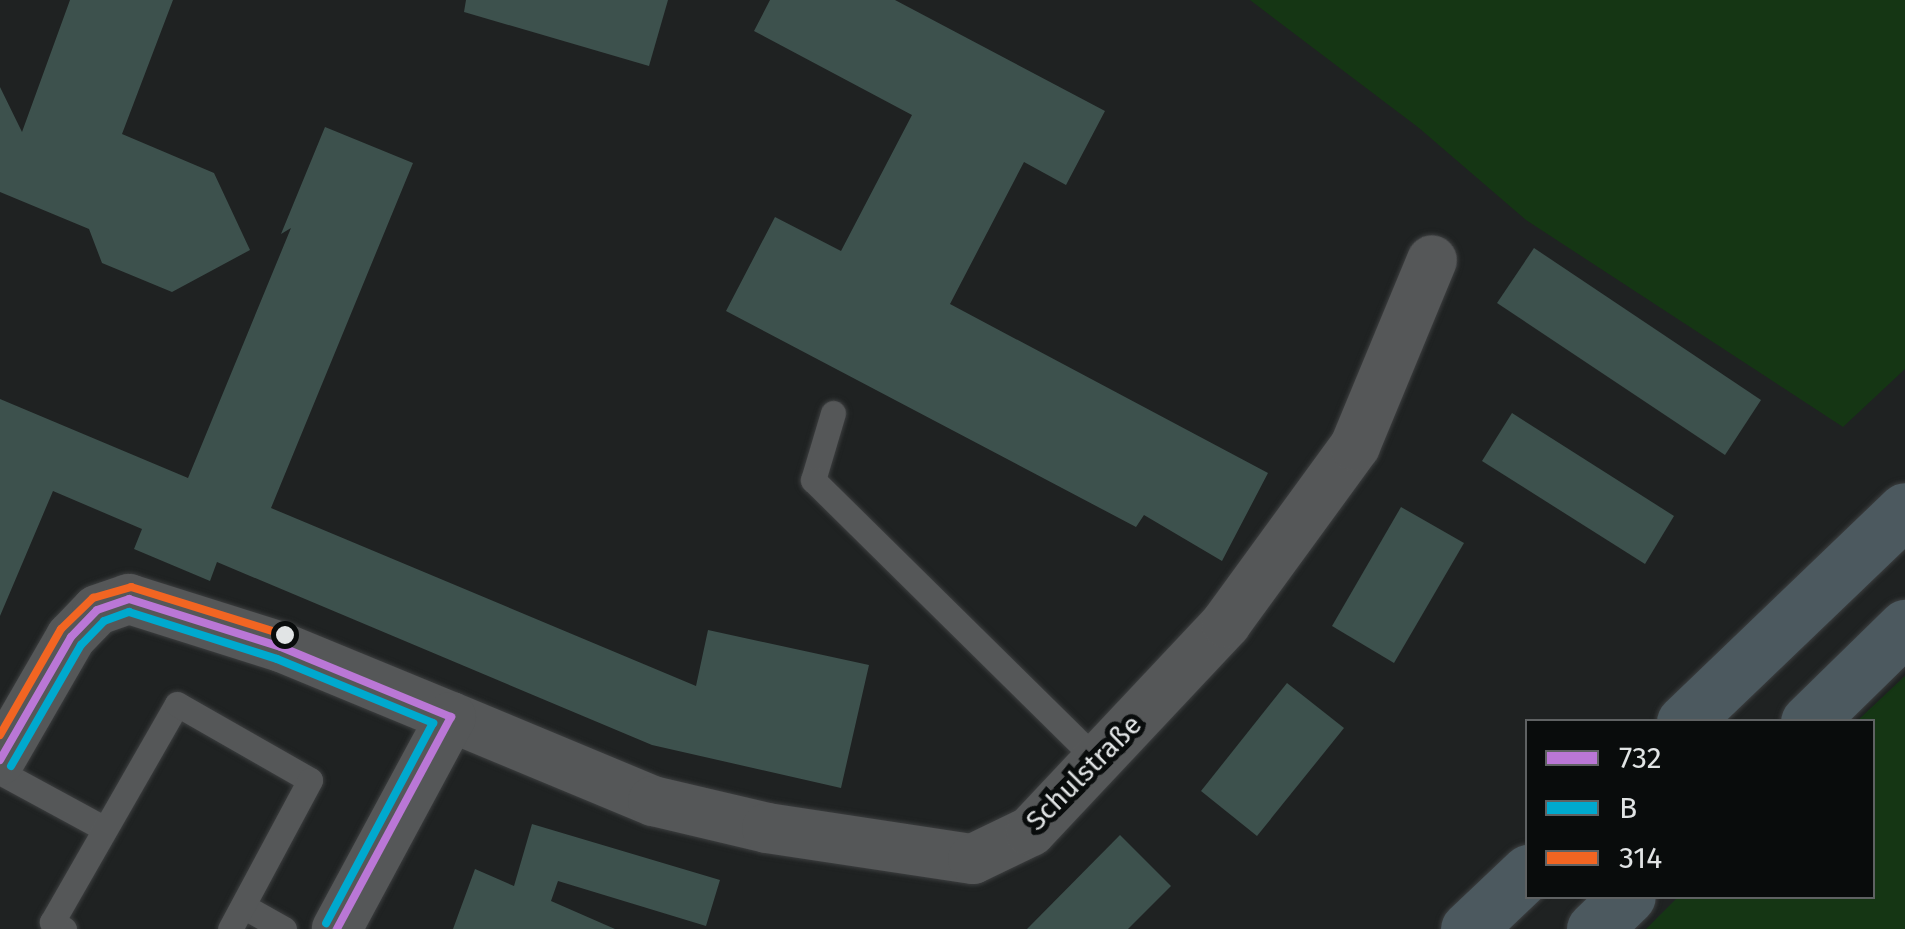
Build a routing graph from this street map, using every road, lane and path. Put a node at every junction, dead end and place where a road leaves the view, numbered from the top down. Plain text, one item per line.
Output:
1 (1432, 260) dead end
2 (833, 412) dead end
3 (1905, 510) edge
4 (1905, 627) edge
5 (451, 718) junction
6 (1687, 719) edge
7 (1811, 719) edge
8 (0, 760) edge
9 (1100, 763) junction
10 (0, 772) edge
11 (103, 828) junction
12 (1525, 875) edge
13 (1625, 899) edge
14 (243, 906) junction
15 (64, 929) edge
16 (230, 929) edge
17 (284, 929) edge
18 (337, 929) edge
19 (1468, 929) edge
20 (1594, 929) edge

1 - 9 street, Schulstraße
2 - 9 lane
3 - 6 highway
4 - 7 highway
5 - 8 street, Schulstraße
5 - 9 street, Schulstraße
5 - 18 street
10 - 11 lane
11 - 14 lane
11 - 15 lane
12 - 19 highway
13 - 20 highway
14 - 16 lane
14 - 17 lane

